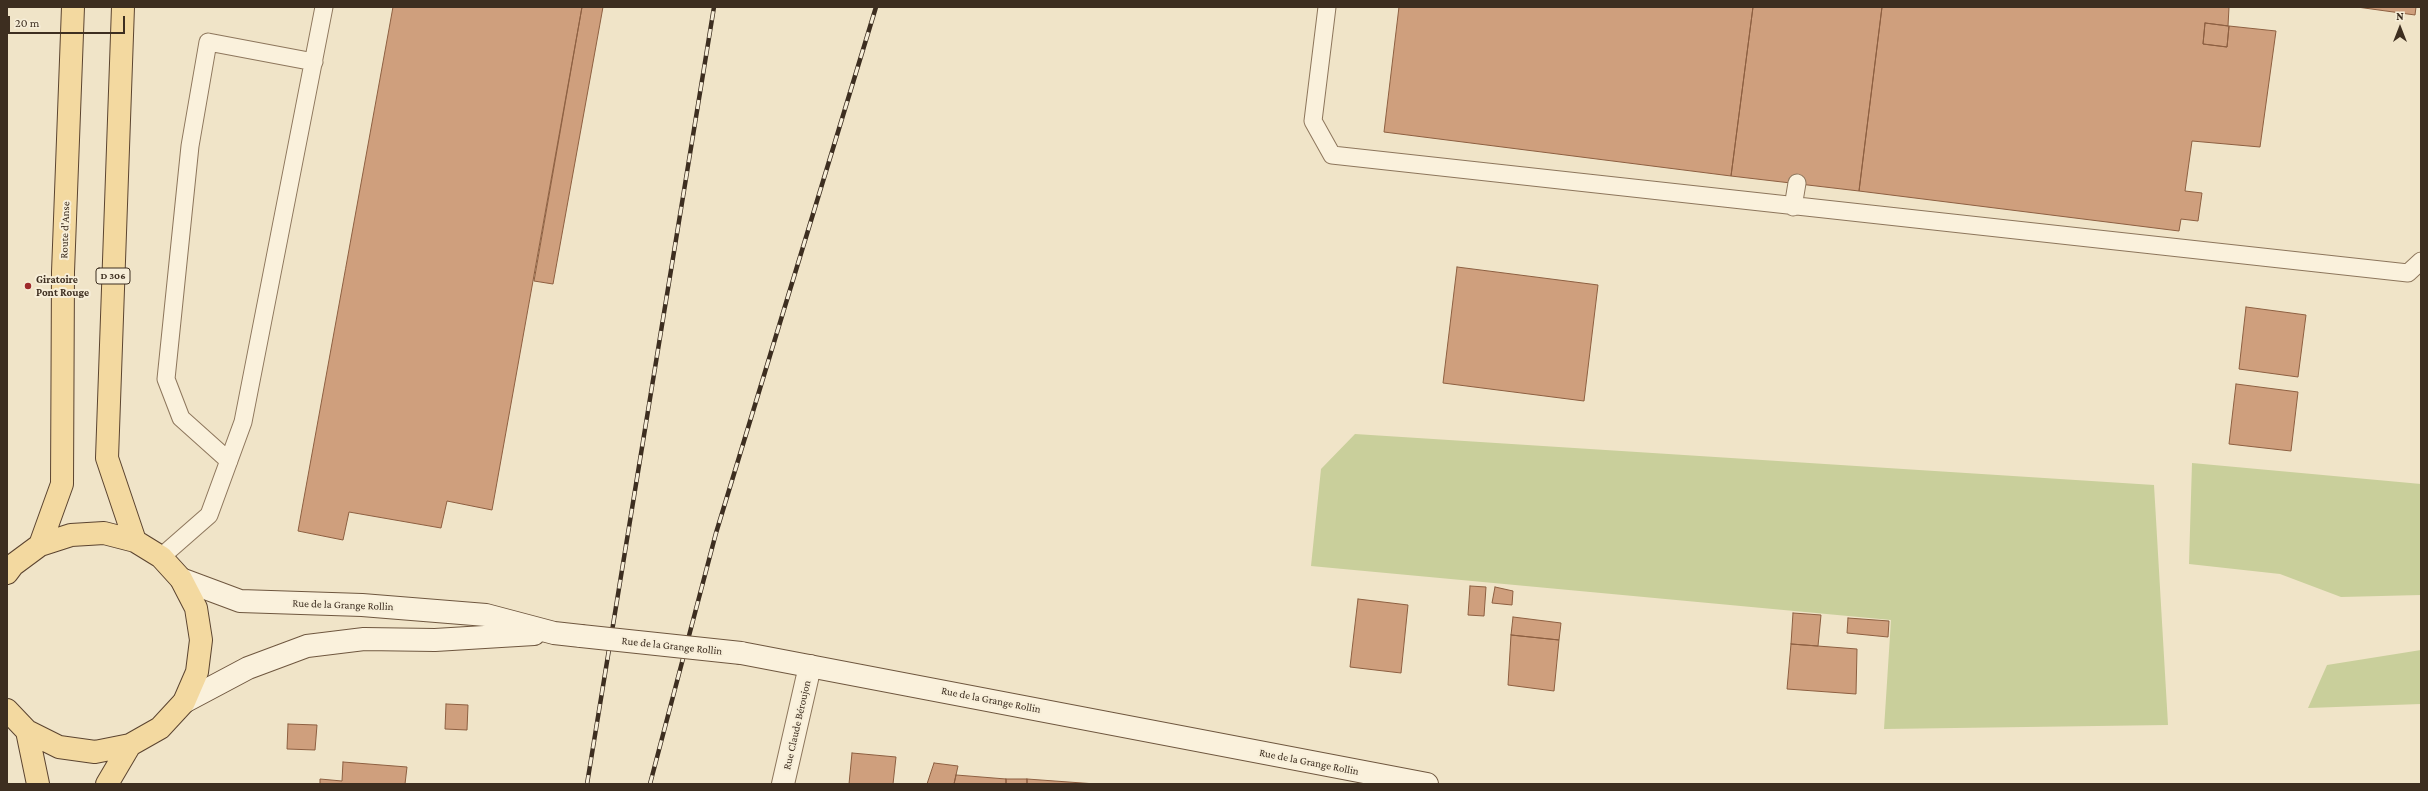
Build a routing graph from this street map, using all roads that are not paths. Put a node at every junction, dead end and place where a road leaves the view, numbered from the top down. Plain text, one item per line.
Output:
1 (73, 7) edge
2 (123, 7) edge
3 (324, 7) edge
4 (1327, 7) edge
5 (314, 62) junction
6 (1797, 183) dead end
7 (1793, 208) junction
8 (2421, 261) edge
9 (229, 462) junction
10 (135, 541) junction
11 (40, 545) junction
12 (161, 557) junction
13 (7, 573) edge
14 (181, 579) junction
15 (554, 632) junction
16 (810, 666) junction
17 (184, 702) junction
18 (7, 710) edge
19 (28, 731) junction
20 (130, 745) junction
21 (38, 784) edge
22 (107, 784) edge
23 (783, 784) edge
24 (1426, 784) edge

1 - 11 main road, Route d'Anse
2 - 10 main road, D 306
3 - 5 lane
4 - 7 lane
5 - 9 lane
5 - 9 lane
6 - 7 lane
7 - 8 lane
9 - 12 lane
10 - 11 main road
10 - 12 main road
11 - 13 main road
12 - 14 main road
14 - 15 main road, Rue de la Grange Rollin
14 - 17 main road
15 - 16 main road, Rue de la Grange Rollin, bridge
15 - 17 main road, Rue de la Grange Rollin
16 - 23 main road, Rue Claude Béroujon
16 - 24 main road, Rue de la Grange Rollin
17 - 20 main road
18 - 19 main road
19 - 20 main road
19 - 21 main road
20 - 22 main road

